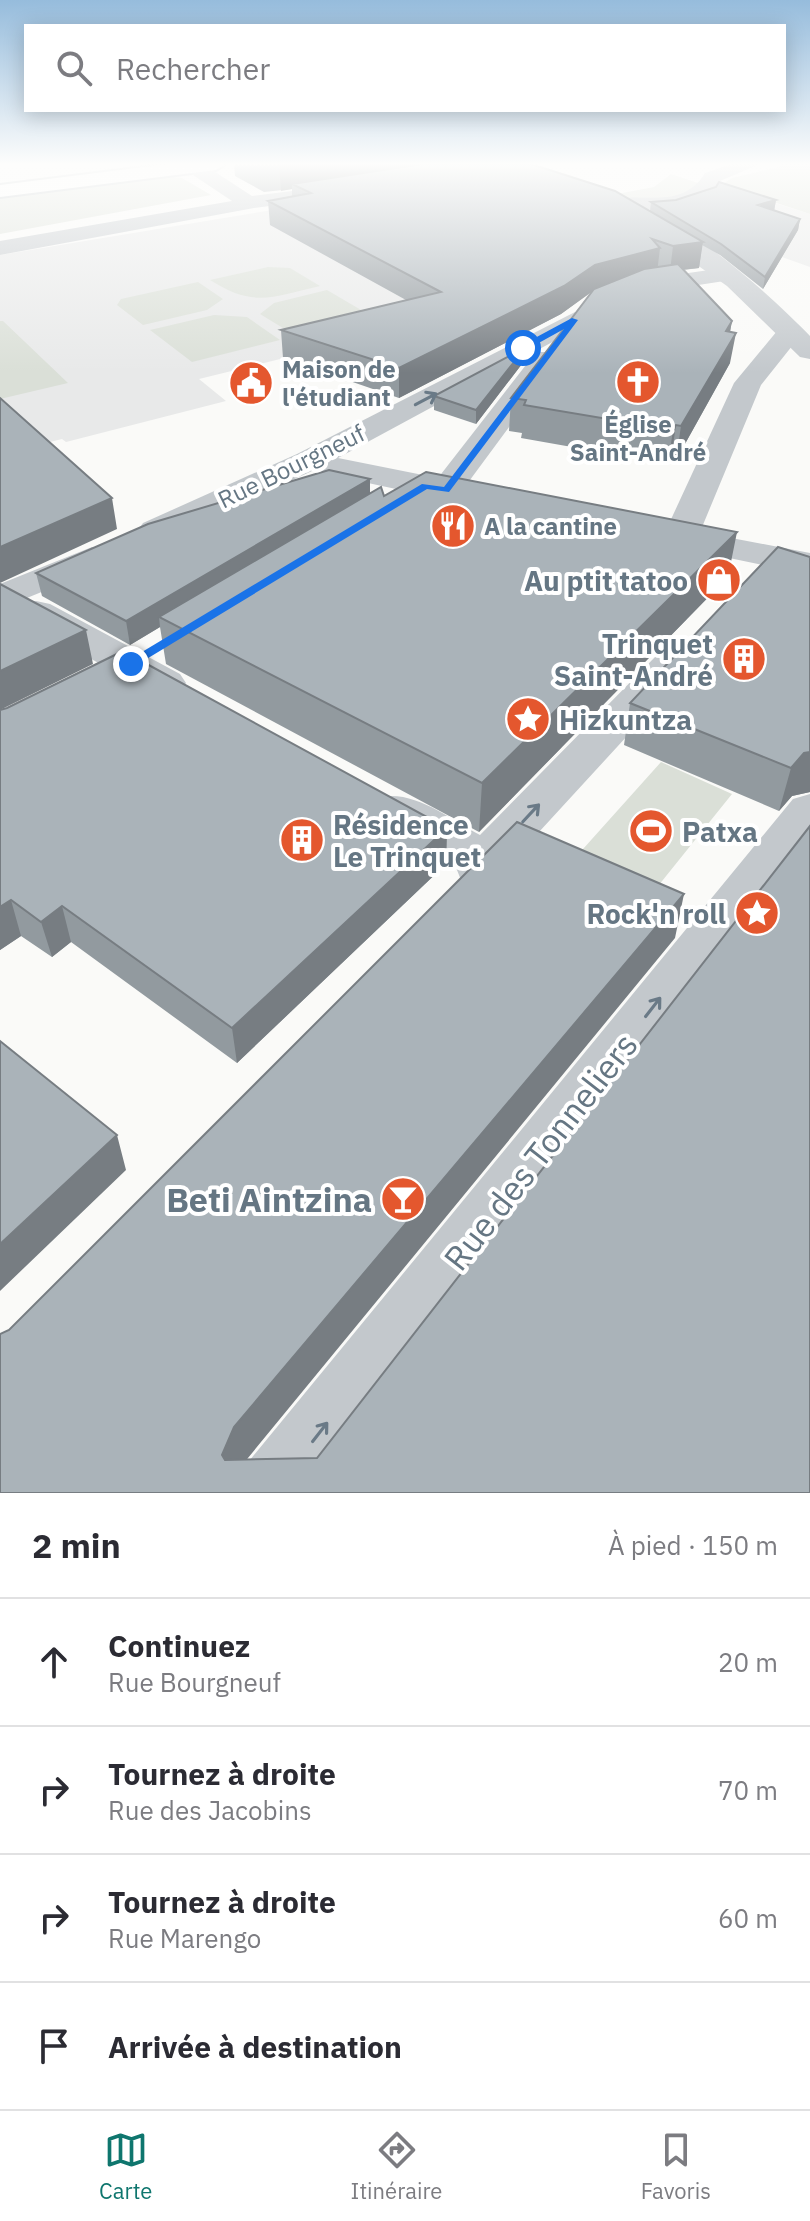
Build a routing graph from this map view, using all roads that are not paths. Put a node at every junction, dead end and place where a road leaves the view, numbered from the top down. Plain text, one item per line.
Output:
1 (82, 234) edge
2 (670, 234) edge
3 (0, 248) edge
4 (723, 275) junction
5 (592, 306) junction
6 (801, 341) edge
7 (308, 461) junction
8 (436, 488) junction
9 (490, 499) edge
10 (390, 508) edge
11 (636, 529) edge
12 (680, 538) junction
13 (791, 560) edge
14 (3, 597) edge
15 (145, 655) junction
16 (92, 684) edge
17 (199, 701) edge
18 (363, 792) edge
19 (810, 810) edge
20 (485, 860) junction
21 (440, 905) edge
22 (272, 1493) edge

1 - 3 street
2 - 4 street
4 - 5 street, Rue Bourgneuf
4 - 6 street
7 -> 5 street, Rue Bourgneuf
5 - 8 street
6 - 12 street
7 - 8 street
7 - 14 street, Rue Bourgneuf
8 - 9 street
8 - 10 street
11 - 12 street
12 - 13 street
20 -> 13 street
14 - 15 street
15 - 16 street
15 - 17 street
18 - 20 street
22 -> 19 street, Rue des Tonneliers
20 - 21 street

